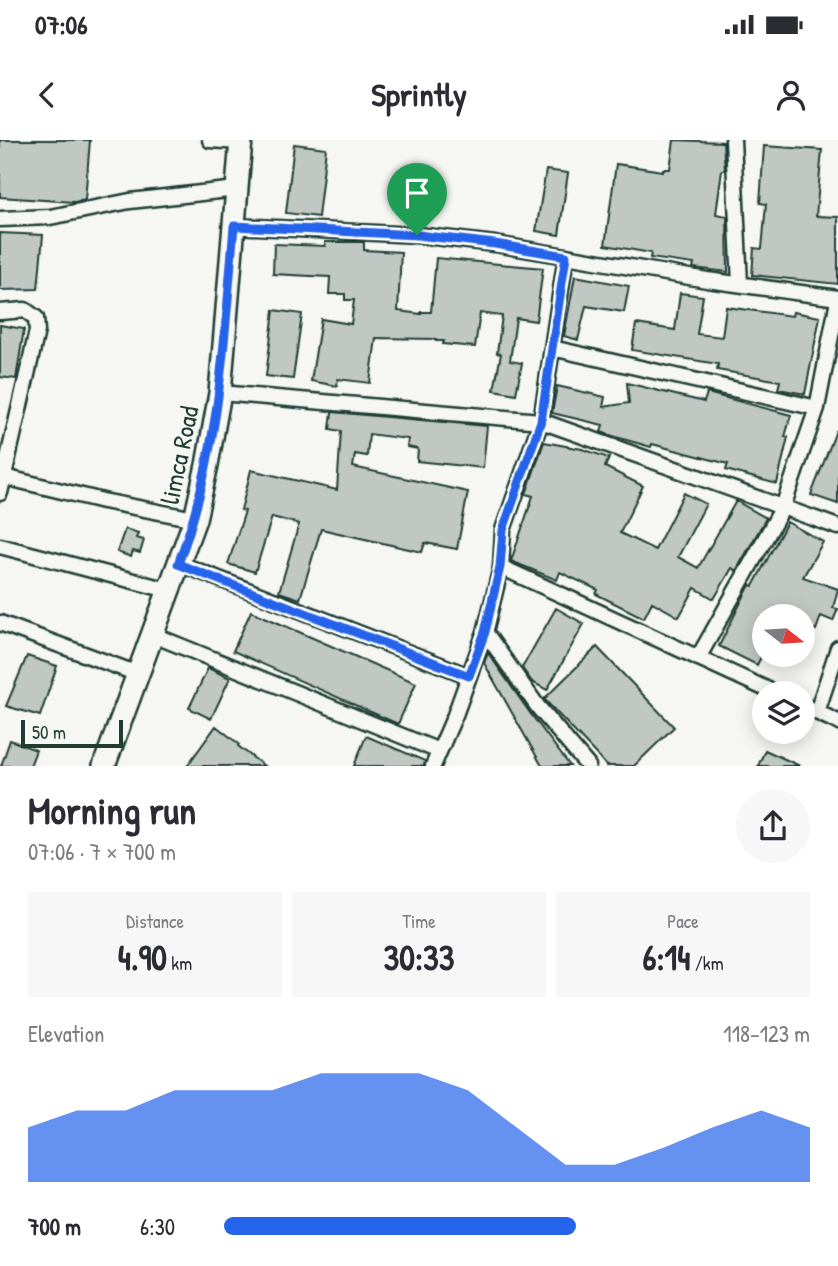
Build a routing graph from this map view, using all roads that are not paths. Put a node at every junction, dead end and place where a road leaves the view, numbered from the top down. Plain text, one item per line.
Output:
1 (210, 140) edge
2 (733, 140) edge
3 (241, 141) edge
4 (237, 189) junction
5 (0, 219) edge
6 (234, 226) junction
7 (566, 256) junction
8 (740, 284) junction
9 (838, 299) edge
10 (0, 312) edge
11 (552, 348) junction
12 (220, 393) junction
13 (817, 408) junction
14 (541, 421) junction
15 (2, 476) edge
16 (0, 493) edge
17 (783, 507) junction
18 (195, 519) junction
19 (838, 527) edge
20 (0, 546) edge
21 (178, 564) junction
22 (500, 567) junction
23 (168, 590) junction
24 (0, 623) edge
25 (485, 632) junction
26 (151, 634) junction
27 (838, 648) edge
28 (698, 658) junction
29 (138, 674) junction
30 (469, 676) junction
31 (752, 683) edge
32 (817, 712) joint
33 (838, 722) edge
34 (439, 751) junction
35 (110, 764) edge
36 (433, 765) edge
37 (588, 765) edge

1 - 3 street
2 - 8 street
3 - 4 main road, limca Road
4 - 5 street
4 - 6 main road, limca Road
6 - 7 street
6 - 12 main road, limca Road
7 - 8 street
7 - 11 street
8 - 9 street
9 - 13 street
10 - 15 street
11 - 13 street
11 - 14 street
12 - 14 street
12 - 18 main road, limca Road
13 - 17 street
14 - 17 street
14 - 22 street
15 - 16 street
15 - 18 street
17 - 19 street
17 - 28 street
18 - 21 main road, limca Road
20 - 23 street
21 - 23 main road, limca Road
21 - 30 street
22 - 25 street
22 - 28 street
23 - 26 main road, limca Road
24 - 29 street
25 - 30 street
25 - 37 street
26 - 29 main road, limca Road
26 - 34 street
27 - 32 street
28 - 31 street
29 - 35 main road, limca Road
30 - 34 street
32 - 33 street
34 - 36 street

